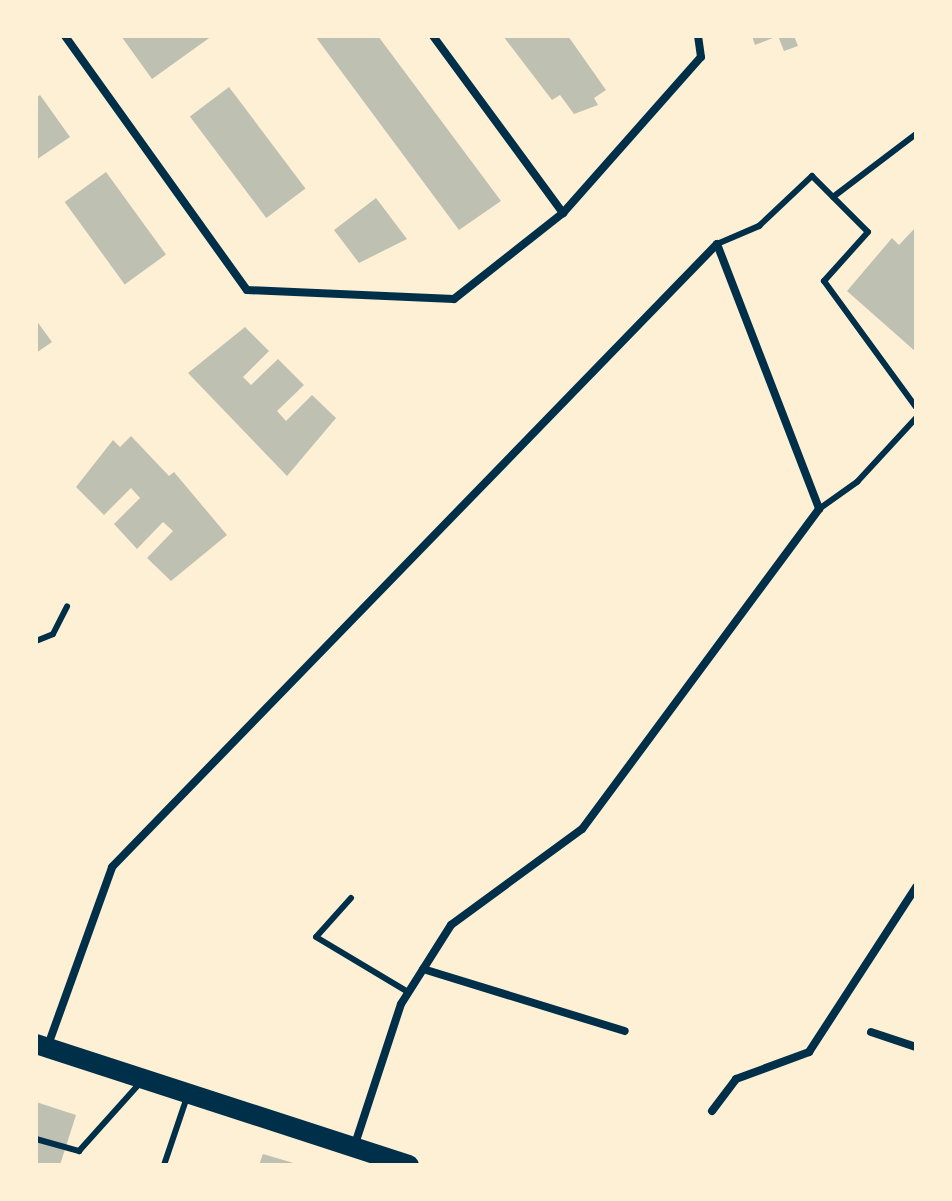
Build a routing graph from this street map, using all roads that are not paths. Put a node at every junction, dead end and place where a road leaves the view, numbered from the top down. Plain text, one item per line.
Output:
1 (65, 36) edge
2 (433, 36) edge
3 (698, 36) edge
4 (916, 134) edge
5 (833, 197) junction
6 (563, 213) junction
7 (717, 244) junction
8 (916, 407) edge
9 (916, 418) edge
10 (819, 509) junction
11 (67, 606) dead end
12 (36, 641) edge
13 (916, 887) edge
14 (351, 898) dead end
15 (423, 969) junction
16 (408, 992) junction
17 (625, 1031) dead end
18 (871, 1032) dead end
19 (41, 1046) edge
20 (916, 1047) edge
21 (144, 1079) junction
22 (188, 1094) junction
23 (712, 1111) dead end
24 (36, 1139) edge
25 (354, 1147) junction
26 (164, 1165) edge
27 (409, 1165) edge

1 - 6 street
2 - 6 street
3 - 6 street
4 - 5 lane
5 - 7 lane
5 - 8 lane
7 - 10 street
7 - 19 street
9 - 10 lane
10 - 15 street
11 - 12 lane
13 - 23 street
14 - 16 lane
15 - 16 street
15 - 17 street
16 - 25 street
18 - 20 street
19 - 21 main road
21 - 22 main road
21 - 24 lane
22 - 25 main road
22 - 26 lane
25 - 27 main road

